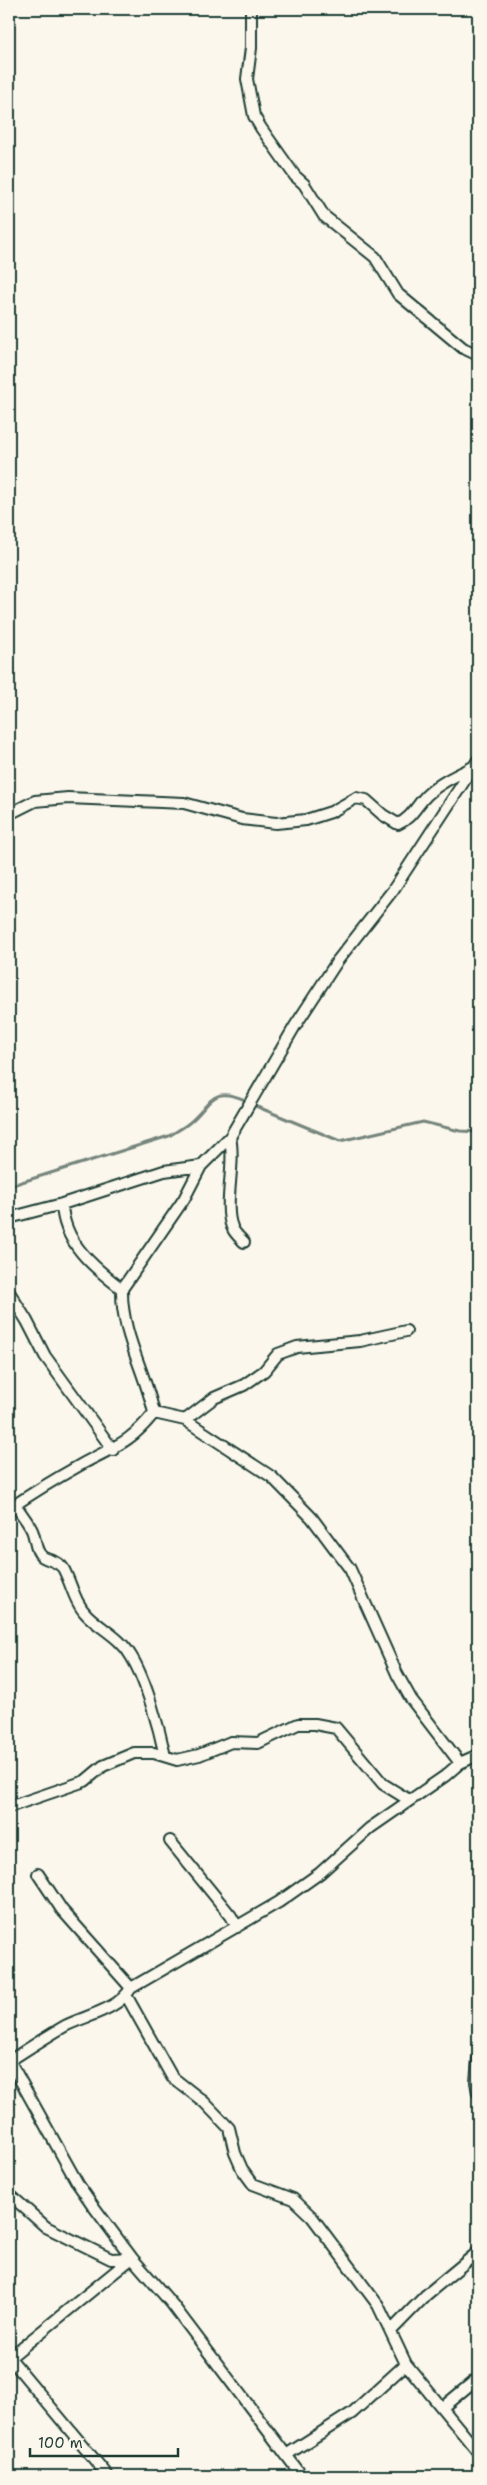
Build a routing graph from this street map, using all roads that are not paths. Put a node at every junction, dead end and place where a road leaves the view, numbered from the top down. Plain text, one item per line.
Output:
1 (250, 9) edge
2 (478, 355) edge
3 (477, 765) edge
4 (9, 814) edge
5 (230, 1137) junction
6 (201, 1166) junction
7 (62, 1204) junction
8 (9, 1218) edge
9 (244, 1242) dead end
10 (122, 1289) junction
11 (9, 1292) edge
12 (406, 1331) dead end
13 (154, 1413) junction
14 (185, 1420) junction
15 (114, 1450) junction
16 (12, 1507) edge
17 (165, 1756) junction
18 (477, 1758) edge
19 (460, 1763) junction
20 (409, 1800) junction
21 (9, 1807) edge
22 (170, 1841) dead end
23 (38, 1874) dead end
24 (237, 1926) junction
25 (128, 1992) junction
26 (478, 2059) edge
27 (9, 2060) edge
28 (478, 2094) edge
29 (9, 2194) edge
30 (478, 2252) edge
31 (132, 2258) junction
32 (391, 2331) junction
33 (9, 2357) edge
34 (406, 2364) junction
35 (478, 2378) edge
36 (443, 2407) junction
37 (478, 2452) edge
38 (286, 2455) junction
39 (108, 2476) edge
40 (302, 2476) edge

1 - 2 street
3 - 4 street
3 - 5 street
5 - 6 street
5 - 9 street
6 - 7 street
6 - 10 street
7 - 8 street
7 - 10 street
10 - 13 street
11 - 15 street
12 - 14 street
13 - 14 street
13 - 15 street
14 - 19 street
15 - 16 street
16 - 17 street
17 - 20 street
17 - 21 street
18 - 19 street
19 - 20 street
20 - 24 street
22 - 24 street
23 - 25 street
24 - 25 street
25 - 27 street
25 - 32 street
26 - 28 street
27 - 31 street
29 - 31 street
30 - 32 street
31 - 33 street
31 - 38 street
32 - 34 street
33 - 39 street
34 - 36 street
34 - 38 street
35 - 36 street
36 - 37 street
38 - 40 street

